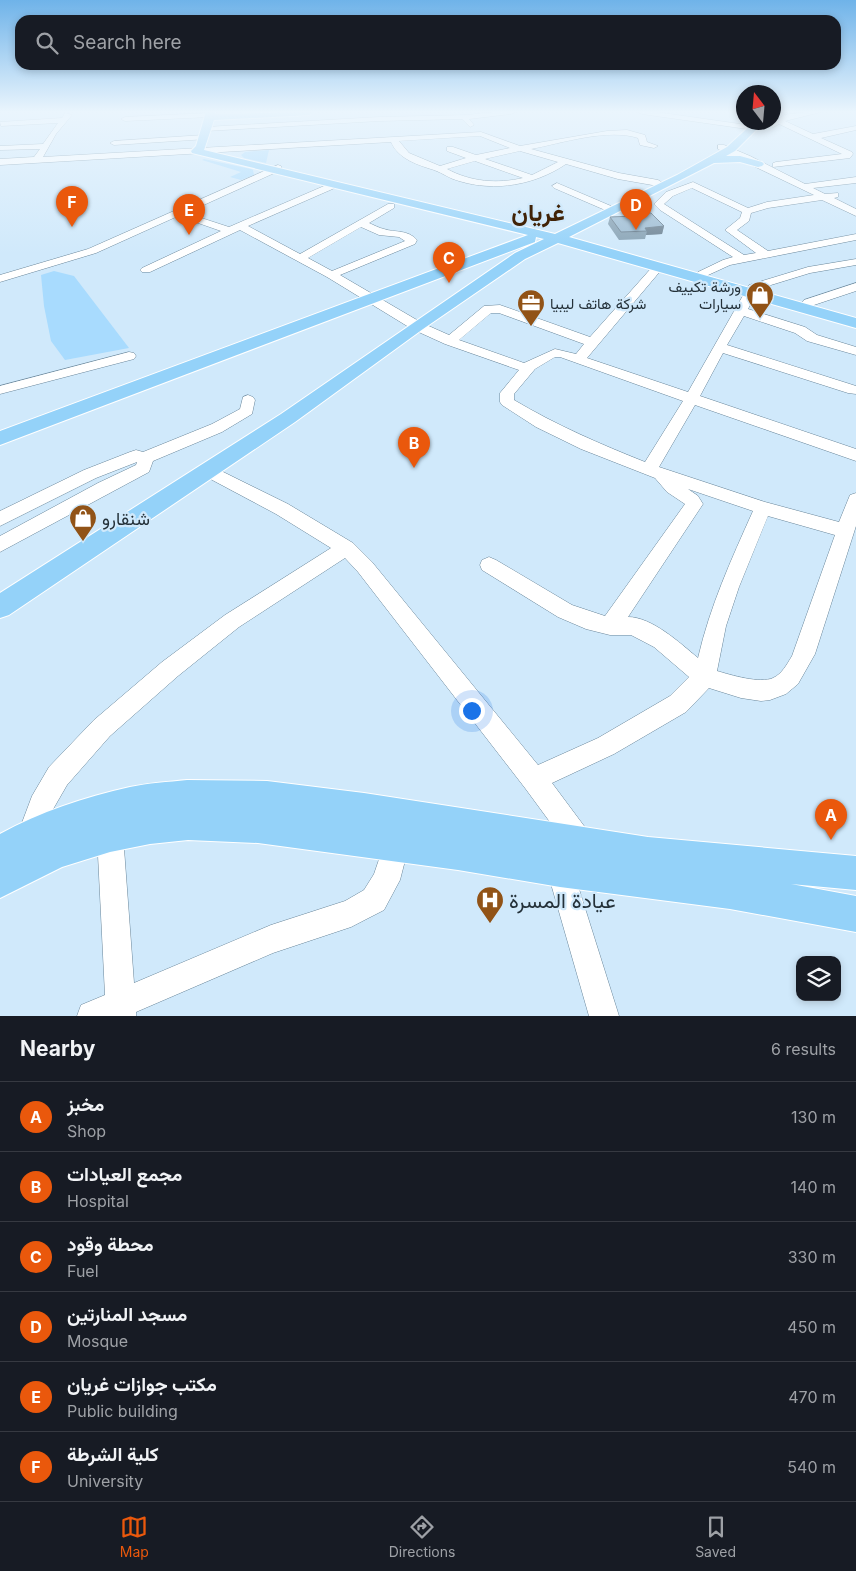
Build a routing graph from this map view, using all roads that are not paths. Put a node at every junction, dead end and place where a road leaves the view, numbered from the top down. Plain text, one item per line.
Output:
1 (47, 159) edge
2 (244, 159) edge
3 (418, 159) edge
4 (473, 159) edge
5 (475, 159) edge
6 (559, 159) edge
7 (703, 159) edge
8 (728, 159) edge
9 (757, 159) edge
10 (758, 159) edge
11 (37, 160) joint
12 (710, 160) joint
13 (827, 160) joint
14 (565, 161) junction
15 (4, 162) edge
16 (776, 165) junction
17 (0, 169) edge
18 (276, 169) junction
19 (440, 169) junction
20 (850, 169) edge
21 (533, 178) junction
22 (681, 178) junction
23 (856, 180) edge
24 (334, 185) junction
25 (652, 185) junction
26 (693, 185) junction
27 (815, 185) junction
28 (557, 186) dead end
29 (804, 186) junction
30 (835, 195) junction
31 (821, 196) junction
32 (391, 206) dead end
33 (856, 206) edge
34 (608, 208) junction
35 (747, 211) junction
36 (178, 213) junction
37 (856, 213) edge
38 (360, 223) junction
39 (504, 226) junction
40 (235, 228) junction
41 (577, 228) junction
42 (382, 233) junction
43 (552, 235) junction
44 (856, 237) edge
45 (586, 240) junction
46 (371, 249) junction
47 (513, 250) junction
48 (781, 251) junction
49 (766, 254) junction
50 (301, 258) junction
51 (742, 259) junction
52 (856, 262) edge
53 (658, 267) junction
54 (146, 270) dead end
55 (808, 270) junction
56 (693, 273) junction
57 (331, 275) junction
58 (0, 280) edge
59 (856, 287) edge
60 (752, 290) junction
61 (372, 300) junction
62 (808, 303) junction
63 (741, 311) junction
64 (856, 316) edge
65 (856, 323) edge
66 (417, 326) junction
67 (450, 341) junction
68 (592, 342) junction
69 (719, 346) junction
70 (856, 351) edge
71 (130, 356) dead end
72 (579, 360) junction
73 (529, 368) junction
74 (0, 390) edge
75 (853, 390) dead end
76 (692, 398) junction
77 (248, 400) dead end
78 (0, 438) edge
79 (856, 455) edge
80 (144, 458) junction
81 (208, 470) junction
82 (655, 472) junction
83 (856, 499) edge
84 (764, 508) junction
85 (0, 519) edge
86 (845, 531) junction
87 (0, 545) edge
88 (346, 548) junction
89 (489, 565) dead end
90 (0, 607) edge
91 (610, 626) junction
92 (705, 677) junction
93 (534, 779) junction
94 (110, 834) junction
95 (581, 844) junction
96 (396, 845) junction
97 (9, 847) edge
98 (560, 870) junction
99 (856, 873) edge
100 (0, 882) edge
101 (856, 914) edge
102 (121, 1010) edge
103 (92, 1016) edge
104 (604, 1016) edge

1 - 11 street
2 - 18 main road
3 - 19 street
4 - 19 street
5 - 21 street
6 - 14 street
7 - 25 main road
8 - 12 main road
9 - 29 street
10 - 16 street
11 - 15 street
12 - 22 main road
13 - 16 street
13 - 20 street
14 - 21 street
14 - 25 street
15 - 17 street
16 - 27 street
18 - 24 main road
18 - 36 street
18 - 43 main road
19 - 21 street
22 - 26 street
22 - 41 main road
23 - 27 street
24 - 39 main road
24 - 40 street
25 - 34 main road
26 - 35 street
26 - 51 street
27 - 29 street
27 - 30 street
28 - 34 street
29 - 31 street
30 - 31 street
30 - 33 street
31 - 35 street
31 - 37 street
32 - 38 street
34 - 43 main road
35 - 49 street
36 - 40 street
36 - 58 street
38 - 42 street
38 - 50 street
39 - 43 main road
39 - 47 main road
40 - 50 street
40 - 54 street
41 - 43 main road
41 - 45 main road
42 - 46 street
42 - 46 street
43 - 45 main road
43 - 47 main road
43 - 53 main road
44 - 48 street
45 - 56 main road
46 - 57 street
47 - 61 main road
47 - 66 main road
48 - 49 street
48 - 55 street
49 - 51 street
50 - 57 street
51 - 56 street
52 - 55 street
53 - 56 main road
53 - 68 street
55 - 60 street
56 - 60 main road
57 - 61 street
59 - 62 street
60 - 62 main road
60 - 63 street
60 - 65 main road
61 - 66 street
61 - 78 main road
62 - 64 main road
63 - 69 street
63 - 70 street
66 - 67 street
66 - 81 main road
67 - 68 street
67 - 73 street
68 - 72 street
69 - 75 street
69 - 76 street
71 - 74 street
72 - 73 street
72 - 76 street
73 - 82 street
76 - 79 street
76 - 82 street
77 - 80 street
80 - 85 street
80 - 87 street
81 - 88 street
81 - 90 main road
82 - 84 street
82 - 91 street
83 - 86 street
84 - 86 street
84 - 92 street
86 - 92 street
88 - 93 street
88 - 97 street
89 - 91 street
91 - 92 street
92 - 93 street
93 - 95 street
94 - 96 main road
94 - 100 main road
94 - 102 street
95 - 97 main road
95 - 99 main road
96 - 98 main road
96 - 102 street
98 - 101 main road
98 - 104 street
102 - 103 street

